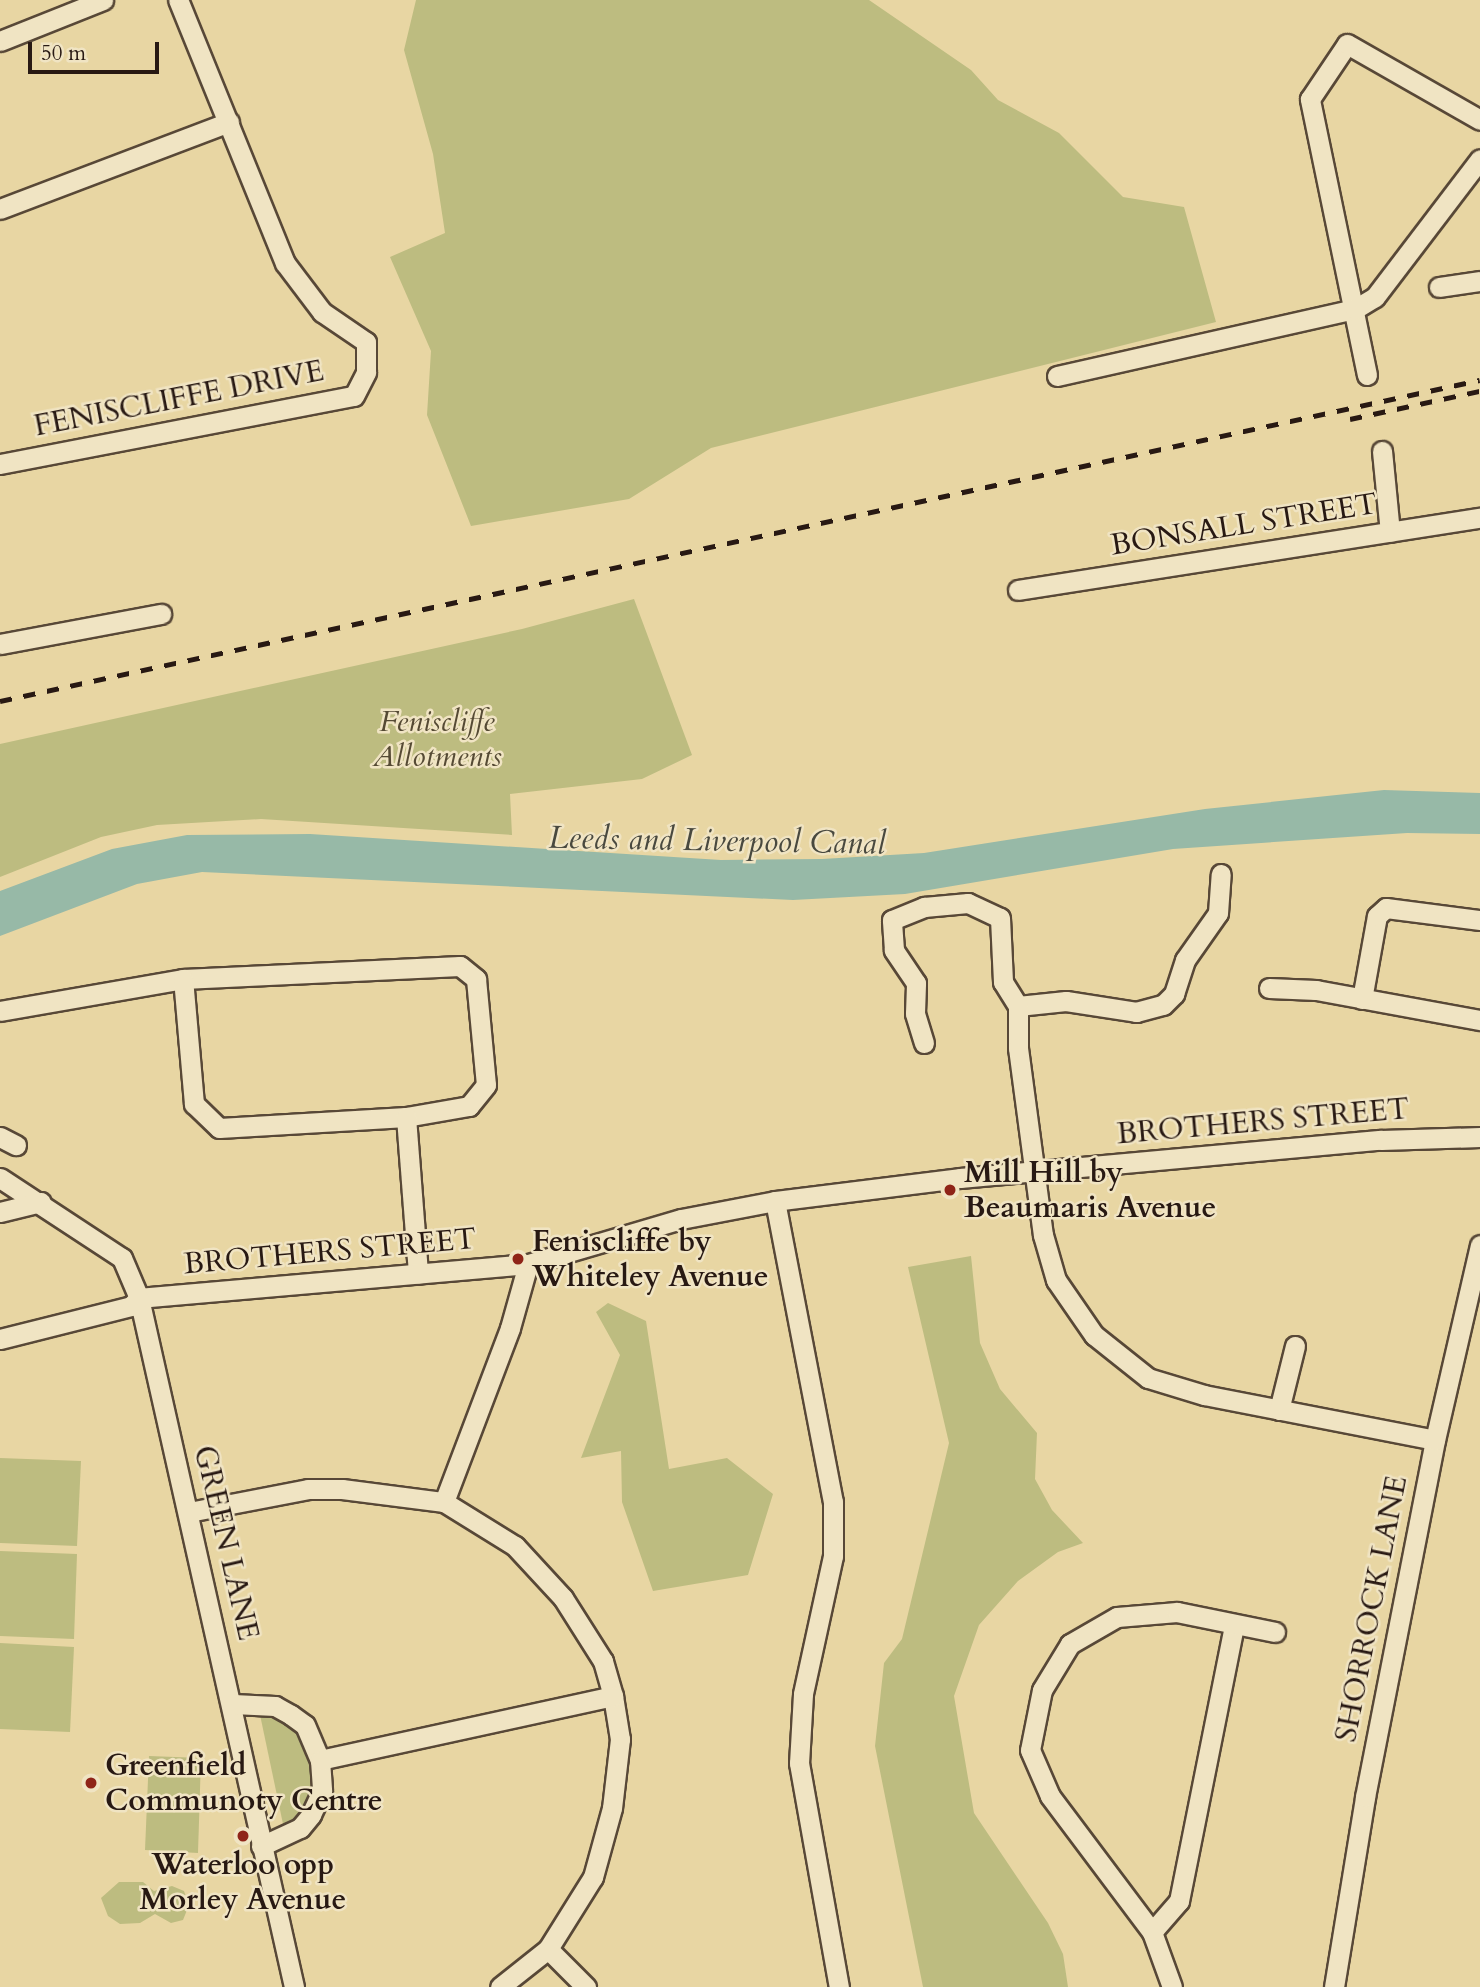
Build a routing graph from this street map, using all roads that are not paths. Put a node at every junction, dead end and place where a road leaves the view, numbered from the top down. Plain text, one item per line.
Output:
1 (103, 0) edge
2 (178, 0) edge
3 (0, 41) edge
4 (1480, 120) edge
5 (229, 122) junction
6 (1480, 159) edge
7 (0, 209) edge
8 (1480, 281) edge
9 (1439, 287) dead end
10 (1354, 309) junction
11 (1367, 375) dead end
12 (1057, 376) dead end
13 (1382, 451) dead end
14 (0, 464) edge
15 (1480, 518) edge
16 (1390, 532) junction
17 (1018, 590) dead end
18 (161, 614) dead end
19 (0, 645) edge
20 (1221, 874) dead end
21 (1480, 920) edge
22 (183, 979) junction
23 (1269, 988) dead end
24 (1362, 999) junction
25 (1018, 1006) junction
26 (4, 1009) edge
27 (1480, 1020) edge
28 (924, 1043) dead end
29 (405, 1117) junction
30 (1480, 1137) edge
31 (1038, 1171) junction
32 (0, 1178) edge
33 (775, 1201) junction
34 (41, 1202) junction
35 (0, 1212) edge
36 (1480, 1245) edge
37 (528, 1264) junction
38 (1478, 1273) edge
39 (418, 1274) junction
40 (139, 1298) junction
41 (0, 1339) edge
42 (1295, 1346) dead end
43 (1279, 1410) junction
44 (1435, 1440) junction
45 (444, 1502) junction
46 (189, 1513) junction
47 (1234, 1625) junction
48 (1275, 1632) dead end
49 (613, 1696) junction
50 (233, 1704) junction
51 (320, 1760) junction
52 (261, 1846) junction
53 (1152, 1932) junction
54 (548, 1949) junction
55 (294, 1987) edge
56 (499, 1987) edge
57 (586, 1987) edge
58 (839, 1987) edge
59 (1172, 1987) edge
60 (1334, 1987) edge

1 - 3 street
2 - 5 street
4 - 10 street
5 - 7 street
5 - 14 street, FENISCLIFFE DRIVE
6 - 10 street
8 - 9 street
10 - 11 street
10 - 12 street
13 - 16 street
15 - 16 street, BONSALL STREET
16 - 17 street, BONSALL STREET
18 - 19 street
20 - 25 street
21 - 24 street
22 - 26 street
22 - 29 street
22 - 29 street
23 - 24 street
24 - 27 street
25 - 28 street
25 - 31 street
29 - 39 street
30 - 31 street, BROTHERS STREET
31 - 33 street, BROTHERS STREET
31 - 43 street
32 - 34 street, GREEN LANE
33 - 37 street, BROTHERS STREET
33 - 58 street
34 - 35 street
34 - 40 street, GREEN LANE
36 - 38 street, SHORROCK LANE
37 - 39 street, BROTHERS STREET
37 - 45 street
38 - 44 street, SHORROCK LANE
39 - 40 street, BROTHERS STREET
40 - 41 street, BROTHERS STREET
40 - 46 street, GREEN LANE
42 - 43 street
43 - 44 street
44 - 60 street, SHORROCK LANE
45 - 46 street
45 - 49 street
46 - 50 street, GREEN LANE
47 - 48 street
47 - 53 street
47 - 53 street
49 - 51 street
49 - 54 street
50 - 51 street
50 - 52 street, GREEN LANE
51 - 52 street
52 - 55 street, GREEN LANE
53 - 59 street
54 - 56 street
54 - 57 street

